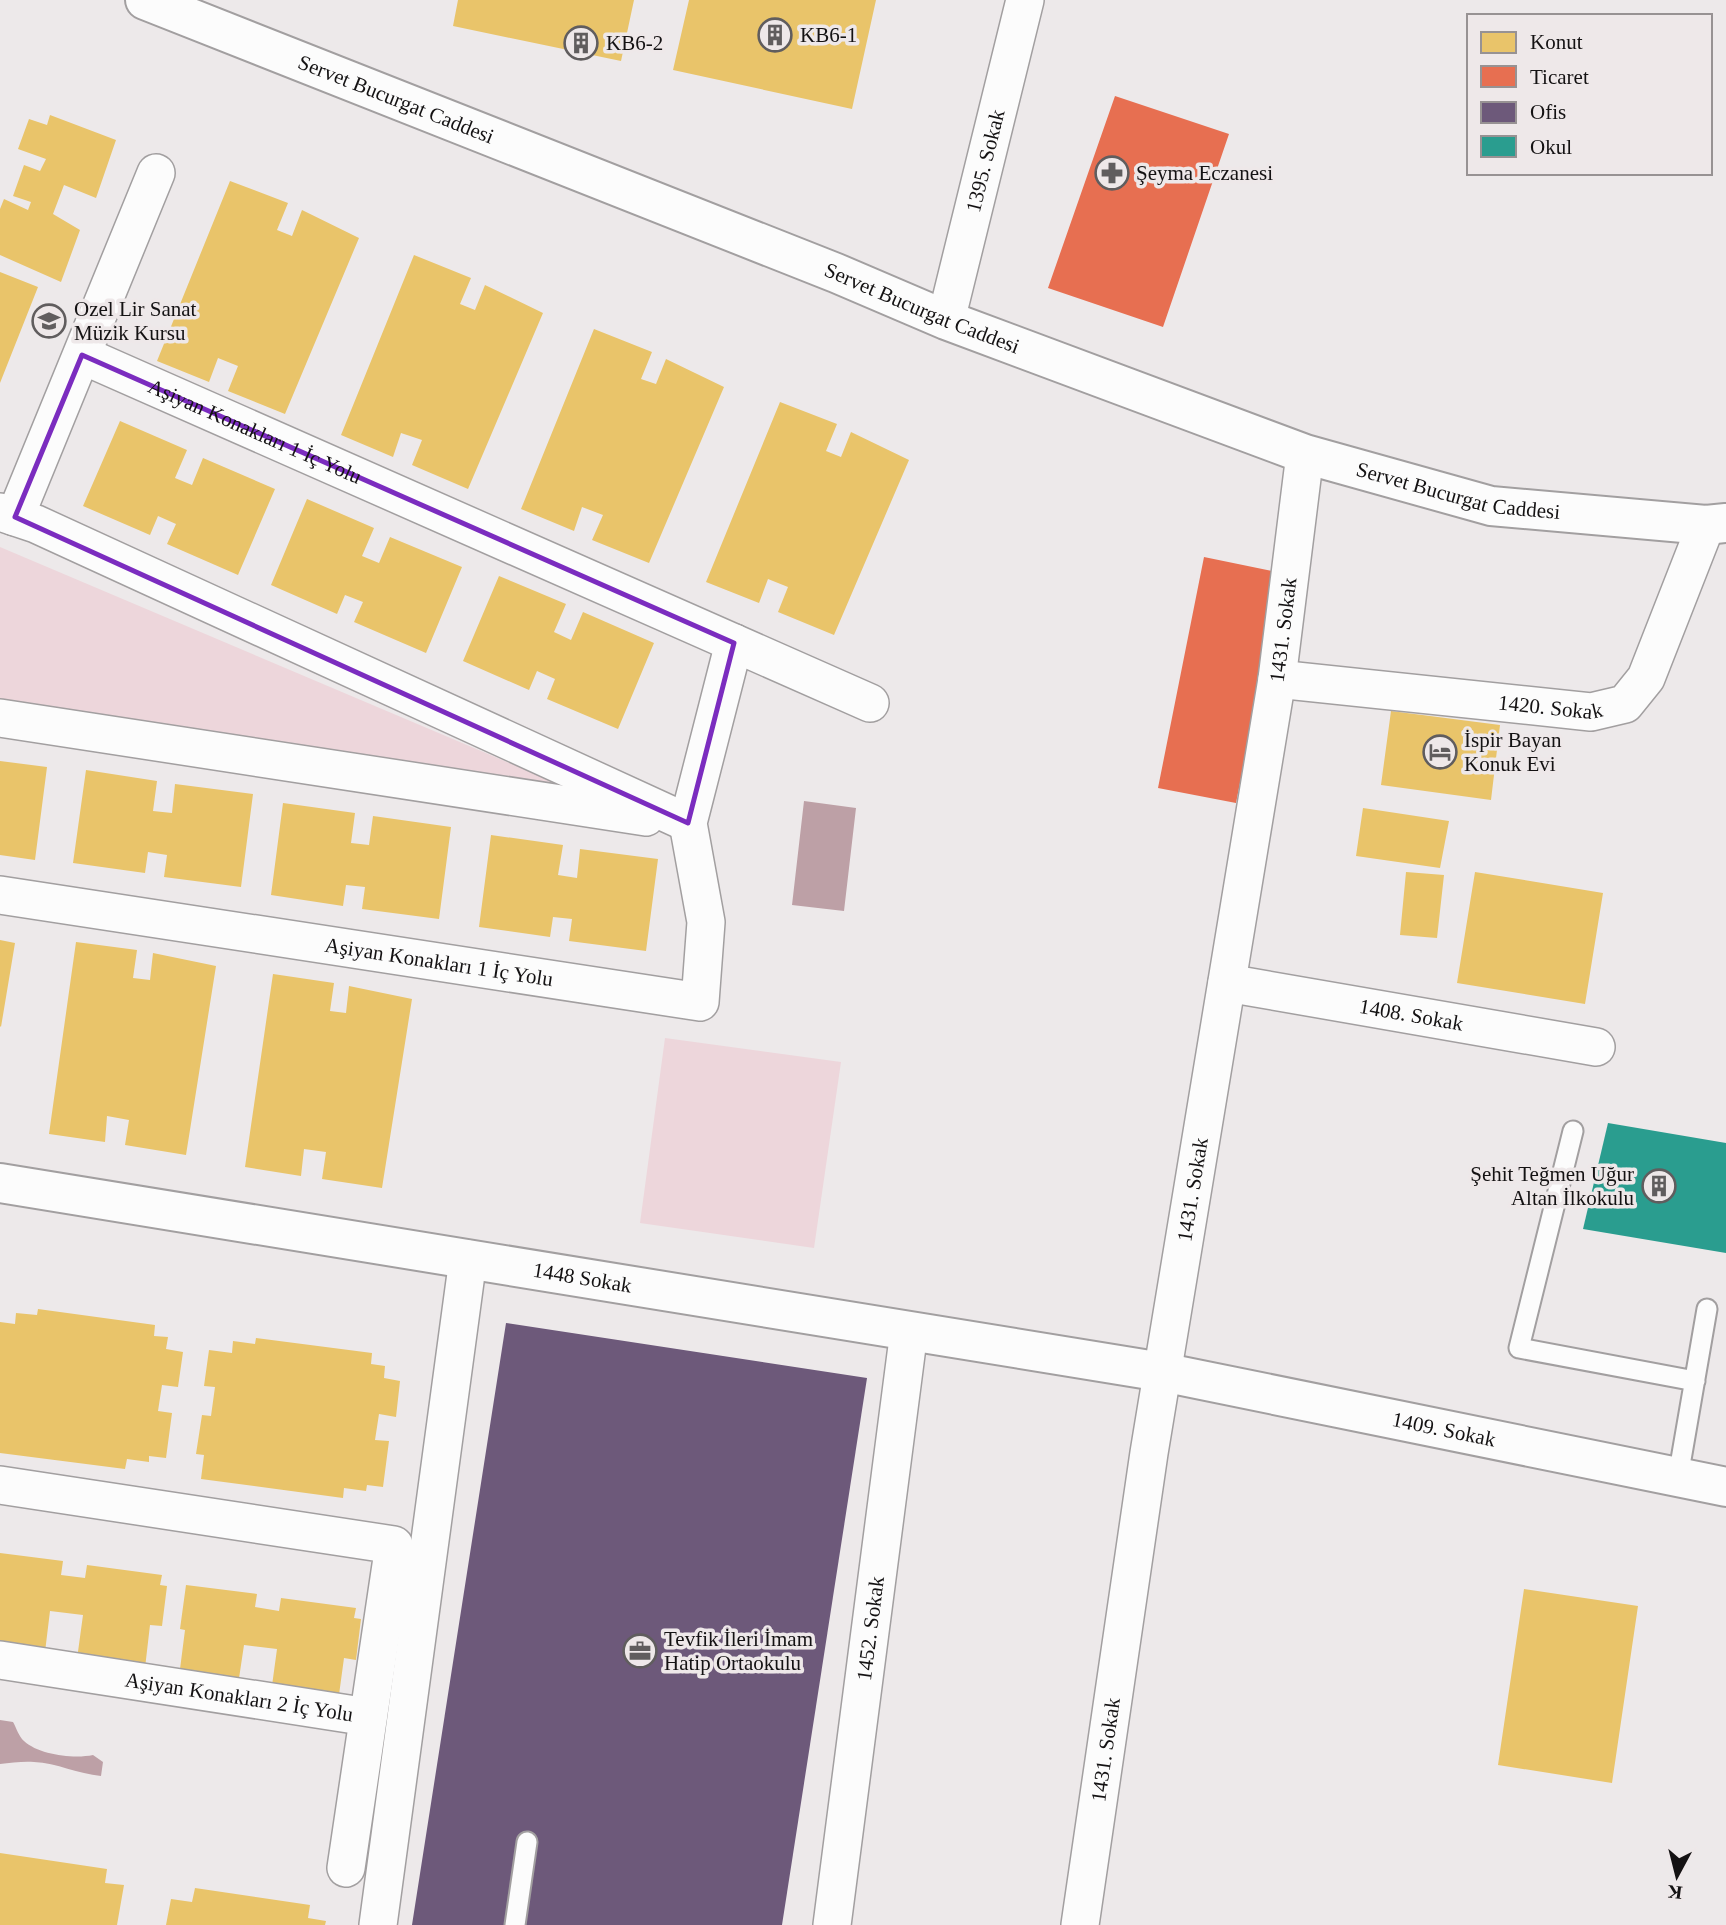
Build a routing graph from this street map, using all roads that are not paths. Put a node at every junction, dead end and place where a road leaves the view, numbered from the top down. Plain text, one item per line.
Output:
1 (145, 0) edge
2 (1026, 0) edge
3 (156, 173) dead end
4 (946, 320) junction
5 (82, 355) junction
6 (1305, 454) junction
7 (8, 515) edge
8 (1716, 524) edge
9 (734, 643) junction
10 (1277, 679) junction
11 (870, 703) dead end
12 (0, 718) edge
13 (688, 823) junction
14 (0, 895) edge
15 (1227, 983) junction
16 (1596, 1047) dead end
17 (1573, 1131) dead end
18 (0, 1183) edge
19 (468, 1259) junction
20 (1707, 1309) dead end
21 (909, 1331) junction
22 (1163, 1372) junction
23 (1695, 1381) junction
24 (1678, 1478) junction
25 (0, 1485) edge
26 (1726, 1487) edge
27 (0, 1660) edge
28 (368, 1717) junction
29 (527, 1842) dead end
30 (346, 1868) dead end
31 (378, 1925) edge
32 (515, 1925) edge
33 (832, 1925) edge
34 (1080, 1925) edge

1 - 4 street, Servet Bucurgat Caddesi
2 - 4 street, 1395. Sokak
3 - 5 street
4 - 6 street, Servet Bucurgat Caddesi
5 - 7 street
5 - 9 street, Aşiyan Konakları 1 İç Yolu
6 - 8 street, Servet Bucurgat Caddesi
6 - 10 street, 1431. Sokak
7 - 13 street
8 - 10 street, 1420. Sokak
9 - 11 street, Aşiyan Konakları 1 İç Yolu
9 - 13 street, Aşiyan Konakları 1 İç Yolu
10 - 15 street, 1431. Sokak
12 - 13 street
13 - 14 street, Aşiyan Konakları 1 İç Yolu
15 - 16 street, 1408. Sokak
15 - 22 street, 1431. Sokak
17 - 23 lane
18 - 19 street, 1448 Sokak
19 - 21 street, 1448 Sokak
19 - 31 street
20 - 23 lane
21 - 22 street, 1448 Sokak
21 - 33 street, 1452. Sokak
22 - 24 street, 1409. Sokak
22 - 34 street, 1431. Sokak
23 - 24 lane
24 - 26 street, 1409. Sokak
25 - 28 street
27 - 28 street, Aşiyan Konakları 2 İç Yolu
28 - 30 street, Aşiyan Konakları 2 İç Yolu
29 - 32 lane

